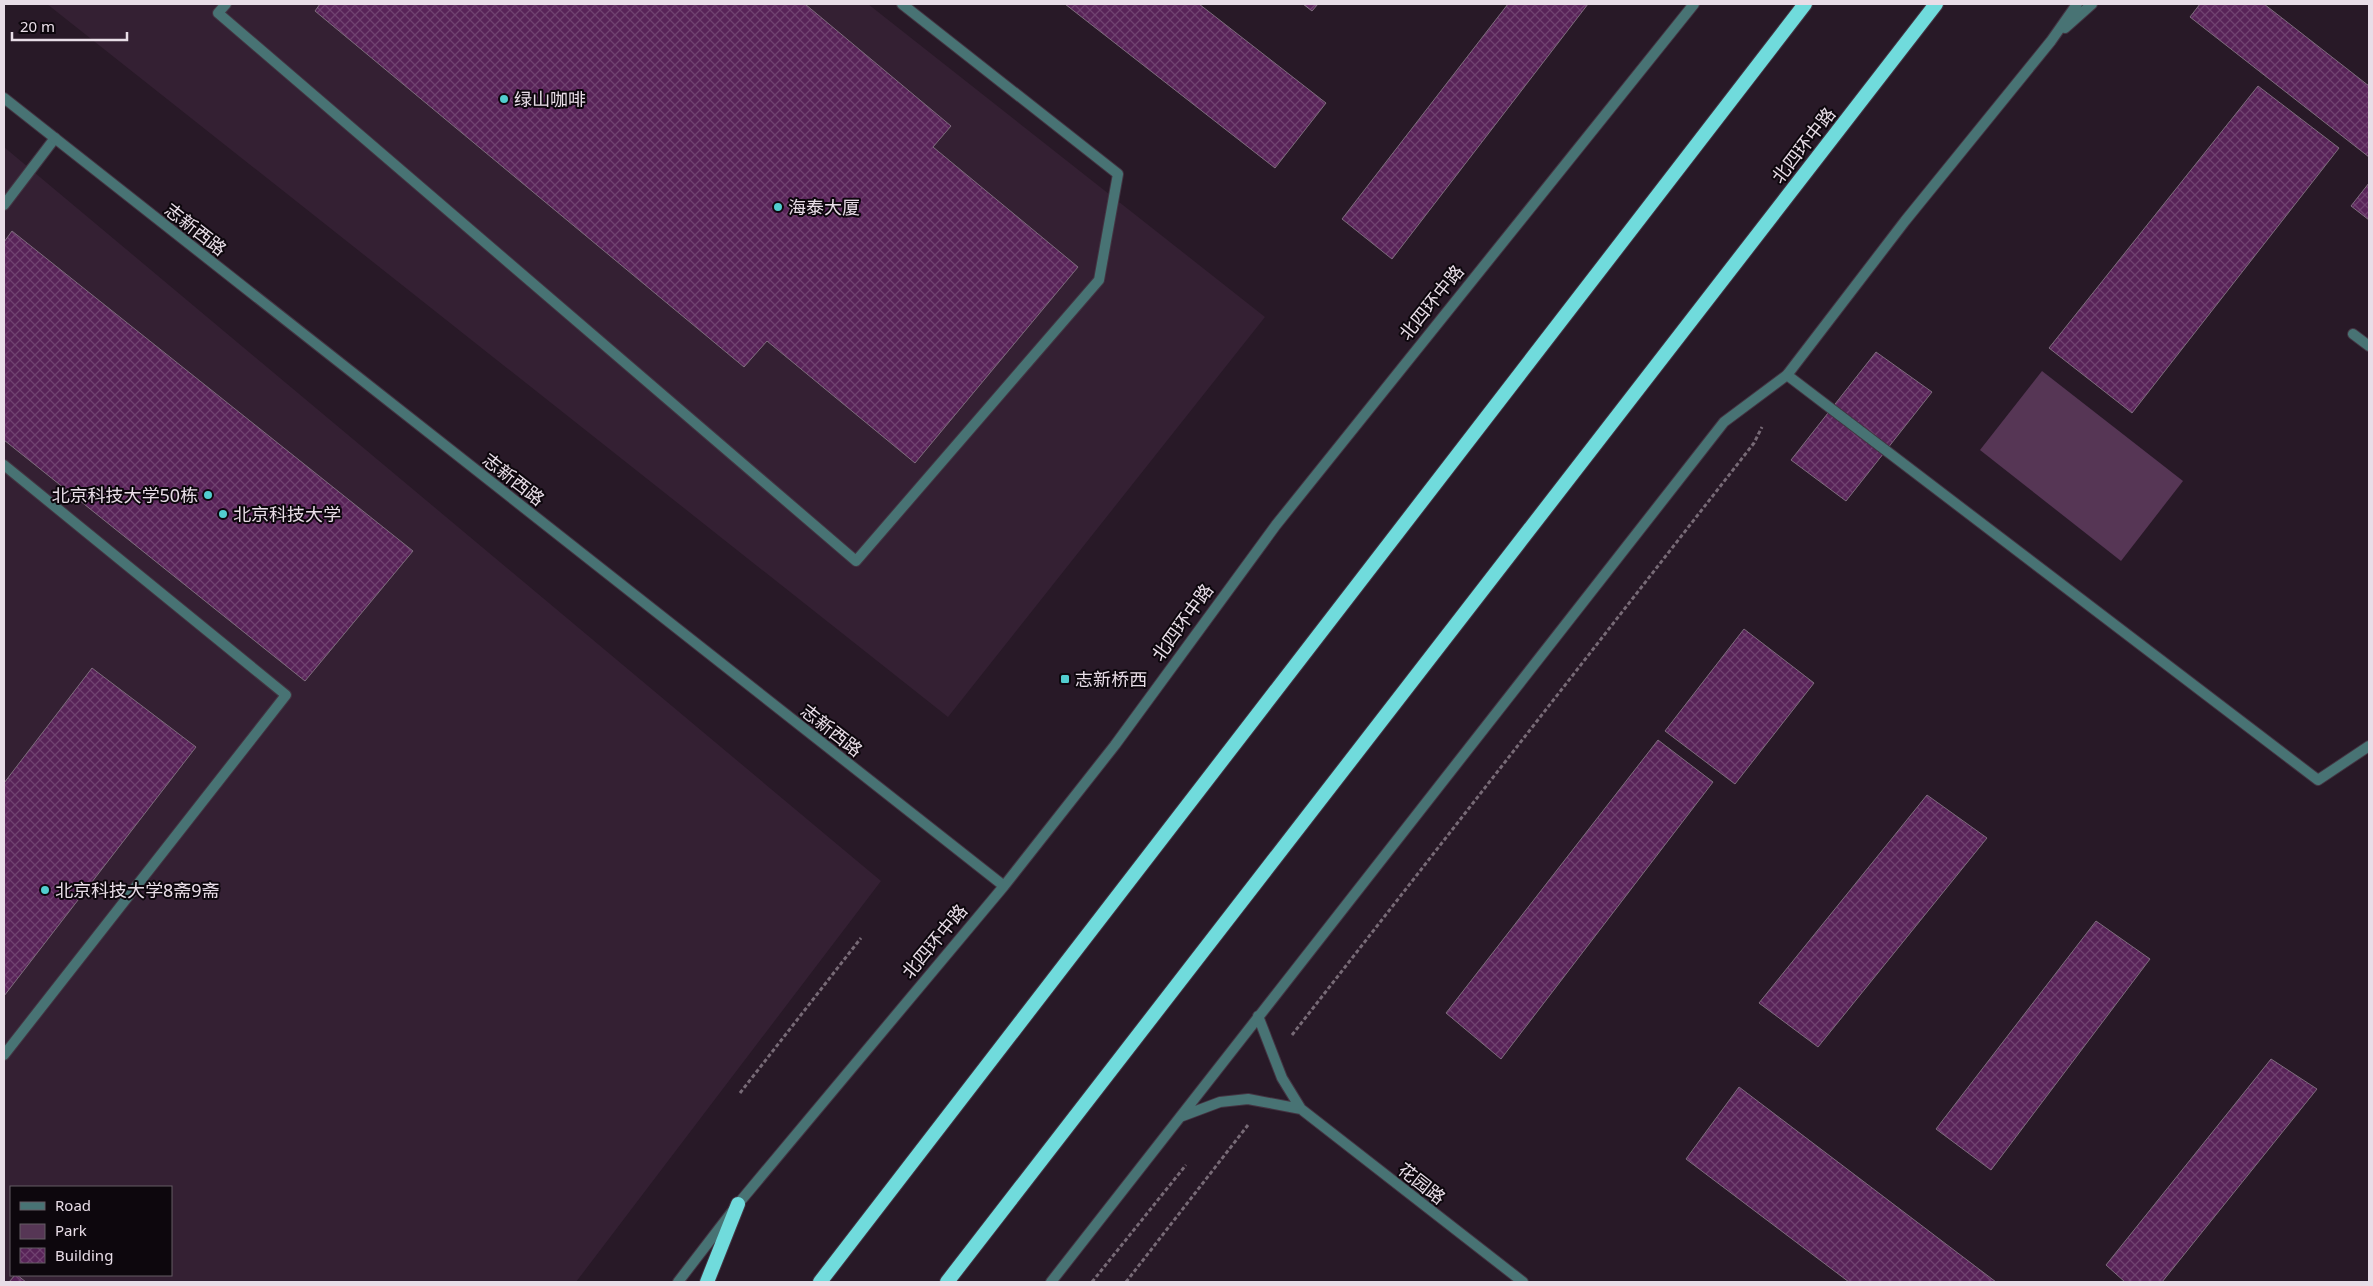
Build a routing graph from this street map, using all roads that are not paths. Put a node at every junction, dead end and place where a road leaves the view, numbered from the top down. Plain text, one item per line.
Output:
1 (226, 4) edge
2 (902, 4) edge
3 (1694, 4) edge
4 (1805, 4) edge
5 (1936, 4) edge
6 (2077, 4) edge
7 (2092, 4) edge
8 (2051, 41) junction
9 (4, 98) edge
10 (54, 138) junction
11 (4, 205) edge
12 (2353, 334) dead end
13 (2369, 346) edge
14 (1787, 375) junction
15 (4, 465) edge
16 (2369, 746) edge
17 (1004, 886) junction
18 (1258, 1016) junction
19 (4, 1055) edge
20 (1301, 1109) junction
21 (1179, 1117) junction
22 (738, 1204) junction
23 (678, 1282) edge
24 (708, 1282) edge
25 (820, 1282) edge
26 (947, 1282) edge
27 (1051, 1282) edge
28 (1524, 1282) edge

1 - 2 street
3 - 17 street, 北四环中路
4 - 25 highway
5 - 26 highway, 北四环中路
6 - 8 street
7 - 8 street
8 - 14 street
9 - 10 street, 志新西路
10 - 11 street
10 - 17 street, 志新西路
12 - 13 street
14 - 16 street
14 - 18 street
15 - 19 street
17 - 22 street, 北四环中路
18 - 20 street
18 - 21 street
20 - 21 street
20 - 28 street, 花园路
21 - 27 street
22 - 23 street, 北四环中路
22 - 24 highway

